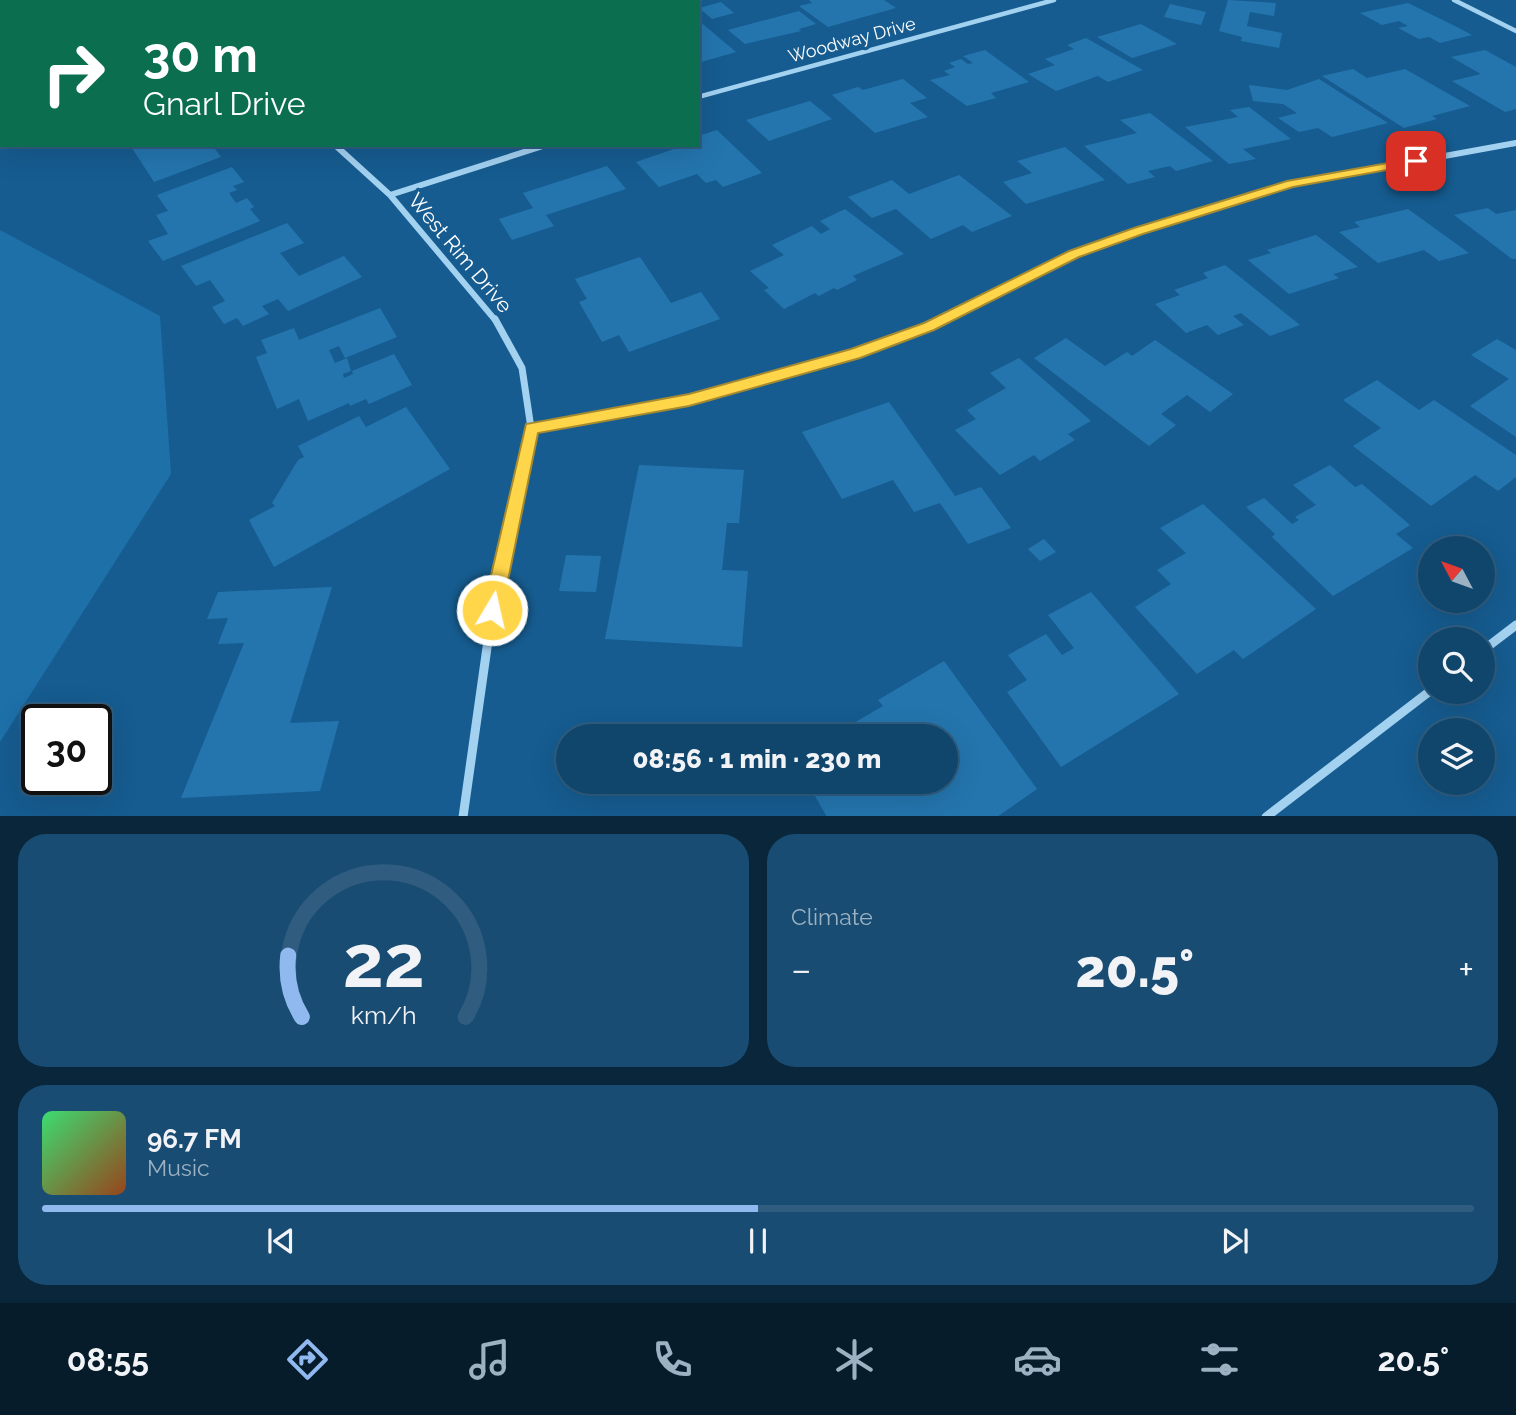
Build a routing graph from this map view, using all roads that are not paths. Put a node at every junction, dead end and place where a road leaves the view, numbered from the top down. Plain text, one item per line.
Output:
1 (1054, 0) edge
2 (1454, 0) edge
3 (1516, 31) edge
4 (700, 96) edge
5 (1516, 143) edge
6 (337, 147) edge
7 (540, 147) edge
8 (390, 195) junction
9 (531, 428) junction
10 (1516, 625) edge
11 (1495, 641) edge
12 (1418, 700) edge
13 (463, 816) edge
14 (1267, 816) edge

1 - 4 street, Woodway Drive
2 - 3 street
5 - 9 street
6 - 8 street, West Rim Drive
7 - 8 street
8 - 9 street, West Rim Drive
9 - 13 street, West Rim Drive
10 - 11 street
12 - 14 street

